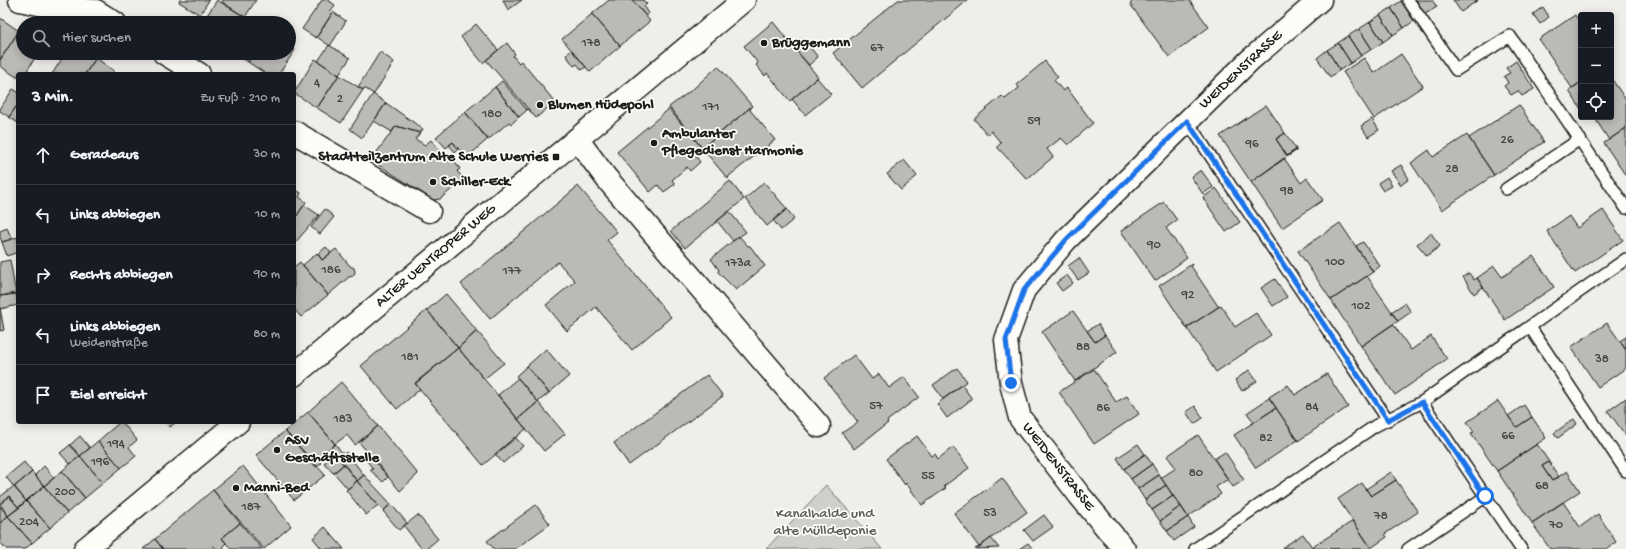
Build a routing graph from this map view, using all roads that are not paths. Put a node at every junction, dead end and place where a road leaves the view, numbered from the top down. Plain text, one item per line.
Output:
1 (20, 0) edge
2 (744, 0) edge
3 (1320, 0) edge
4 (1408, 0) edge
5 (95, 5) edge
6 (108, 16) edge
7 (176, 60) edge
8 (196, 72) edge
9 (1187, 121) junction
10 (296, 133) edge
11 (577, 139) junction
12 (1580, 139) junction
13 (1506, 190) dead end
14 (1626, 208) edge
15 (429, 211) dead end
16 (1626, 259) edge
17 (1530, 327) junction
18 (296, 373) edge
19 (1422, 402) junction
20 (1388, 420) junction
21 (236, 424) edge
22 (819, 426) dead end
23 (1626, 471) edge
24 (1485, 496) junction
25 (85, 549) edge
26 (1124, 549) edge
27 (1195, 549) edge
28 (1408, 549) edge
29 (1521, 549) edge

1 - 5 street
2 - 11 street, ALTER UENTROPER WEG
3 - 9 street, WEIDENSTRASSE
4 - 12 lane
5 - 6 street
7 - 8 street
9 - 20 lane
9 - 26 street, WEIDENSTRASSE
10 - 15 street
11 - 18 street, ALTER UENTROPER WEG
11 - 22 street
12 - 13 lane
12 - 14 lane
16 - 17 lane
17 - 19 lane
17 - 23 lane
19 - 20 lane
19 - 24 lane
20 - 27 lane
21 - 25 street
24 - 28 lane
24 - 29 lane

